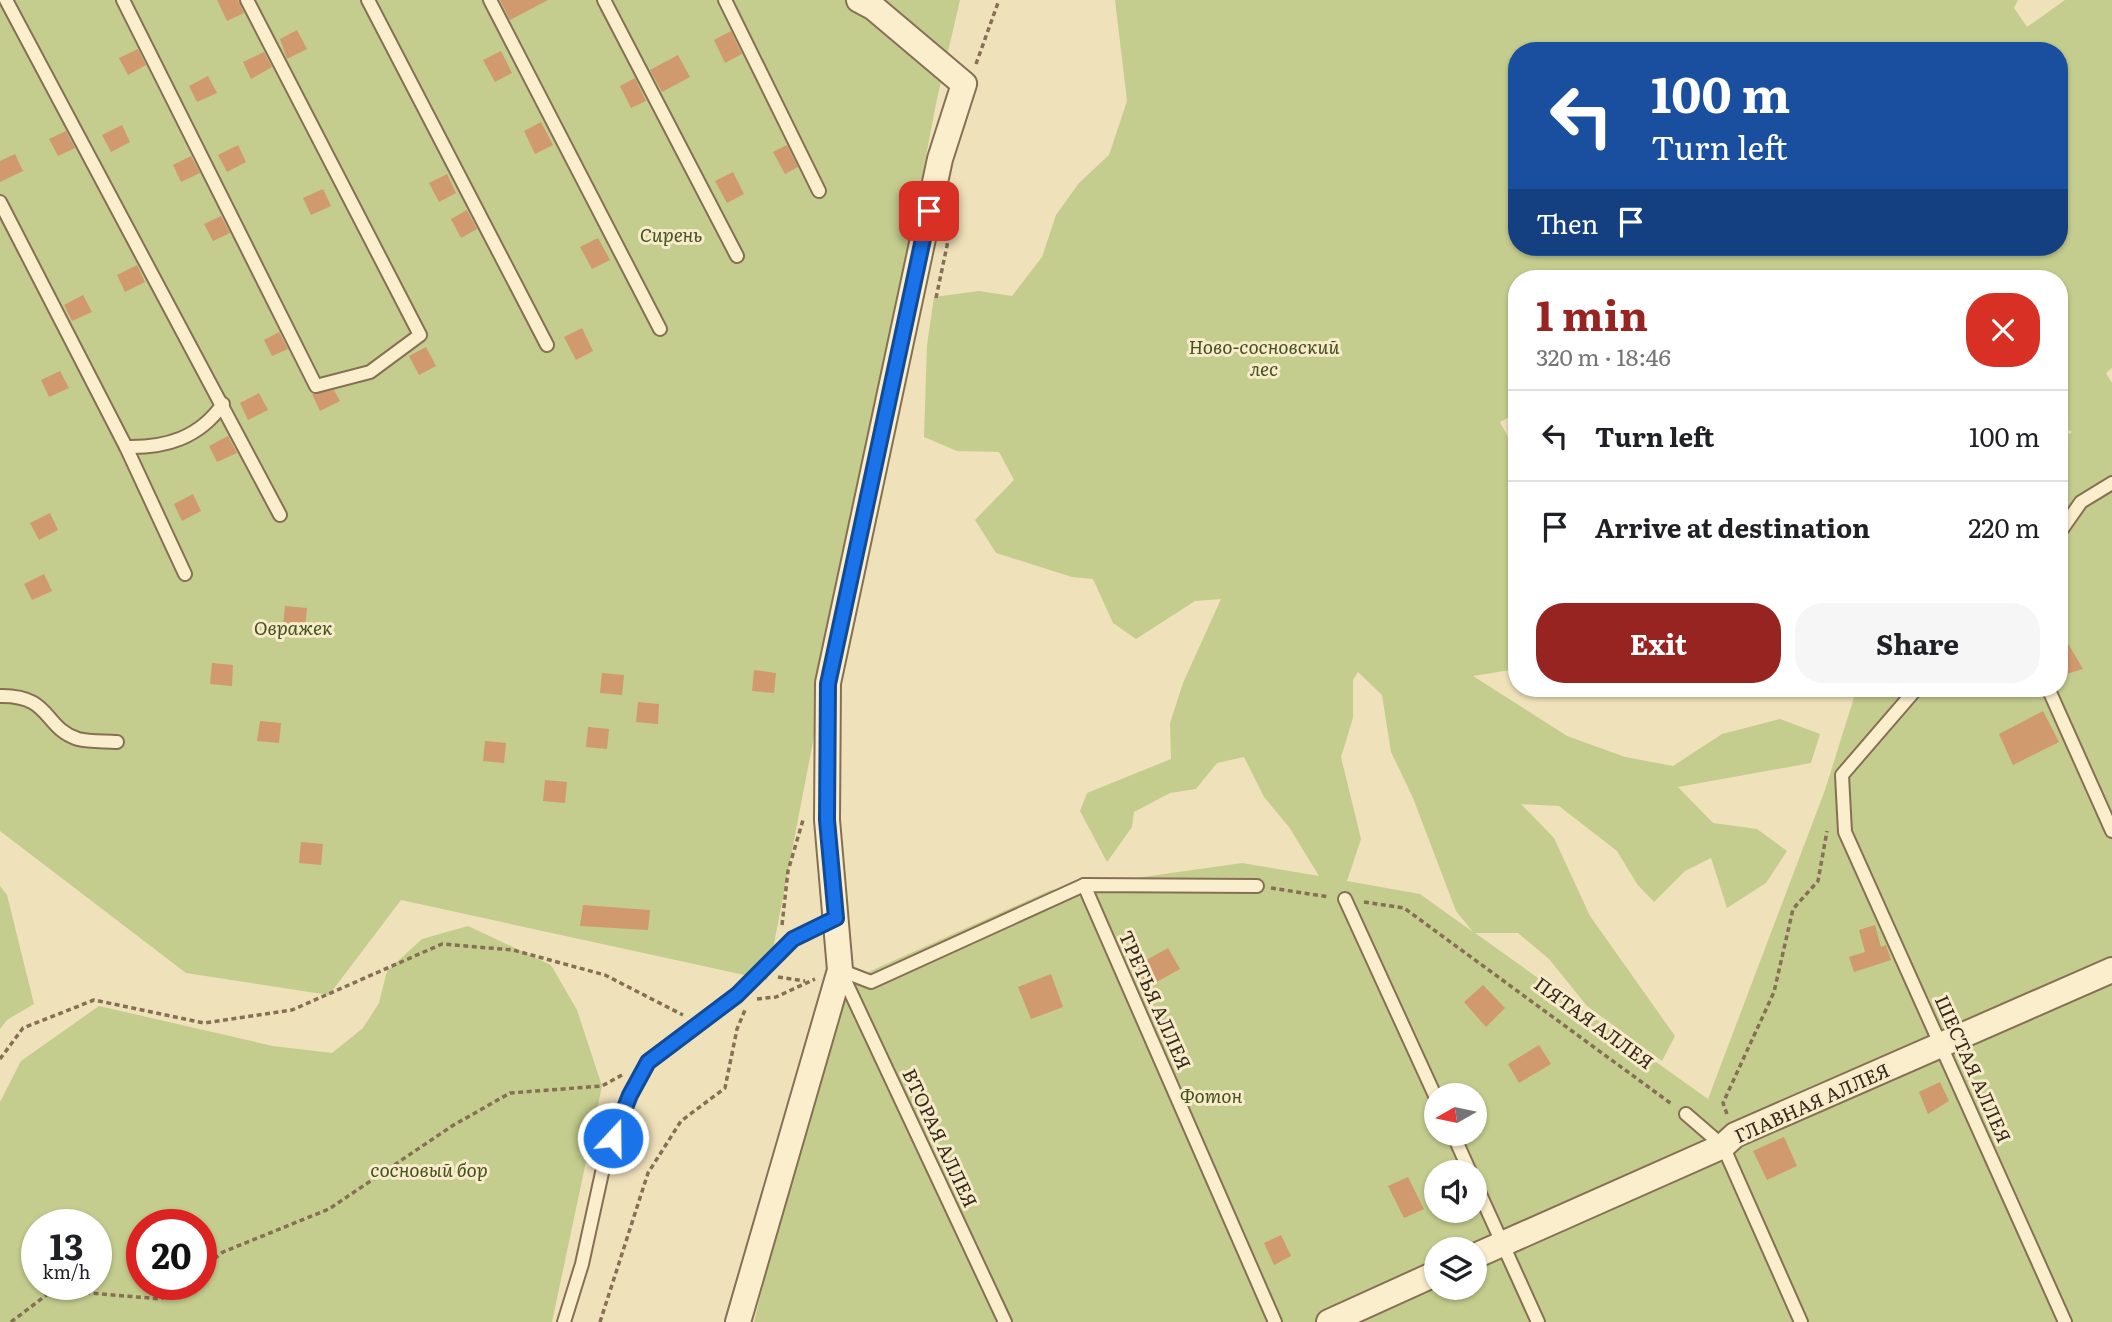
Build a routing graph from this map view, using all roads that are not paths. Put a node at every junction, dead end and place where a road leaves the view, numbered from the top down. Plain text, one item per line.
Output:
1 (6, 0) edge
2 (123, 0) edge
3 (247, 0) edge
4 (368, 0) edge
5 (490, 0) edge
6 (604, 0) edge
7 (725, 0) edge
8 (870, 3) edge
9 (819, 191) dead end
10 (0, 202) edge
11 (737, 256) dead end
12 (660, 329) dead end
13 (547, 345) dead end
14 (223, 404) junction
15 (126, 447) junction
16 (2112, 482) edge
17 (280, 515) dead end
18 (2068, 521) edge
19 (185, 574) dead end
20 (0, 696) edge
21 (1909, 697) edge
22 (2052, 697) edge
23 (117, 742) dead end
24 (2112, 831) edge
25 (1084, 885) junction
26 (1257, 886) road end
27 (1345, 899) road end
28 (836, 918) junction
29 (840, 970) junction
30 (2112, 970) edge
31 (1941, 1045) junction
32 (1429, 1083) edge
33 (1686, 1114) road end
34 (1729, 1141) junction
35 (1487, 1209) edge
36 (1503, 1244) junction
37 (1487, 1251) edge
38 (1424, 1279) edge
39 (564, 1322) edge
40 (738, 1322) edge
41 (1005, 1322) edge
42 (1275, 1322) edge
43 (1329, 1322) edge
44 (1538, 1322) edge
45 (1801, 1322) edge
46 (2065, 1322) edge

1 - 14 lane
2 - 3 lane
4 - 13 lane
5 - 12 lane
6 - 11 lane
7 - 9 lane
8 - 28 street
10 - 15 lane
14 - 15 lane
14 - 17 lane
15 - 19 lane
16 - 18 lane
20 - 23 lane
21 - 31 lane, ШЕСТАЯ АЛЛЕЯ
22 - 24 lane
25 - 26 lane
25 - 29 lane
25 - 42 lane, ТРЕТЬЯ АЛЛЕЯ
27 - 32 lane
28 - 29 street
28 - 39 lane
29 - 40 street
29 - 41 lane, ВТОРАЯ АЛЛЕЯ
30 - 31 street, ГЛАВНАЯ АЛЛЕЯ
31 - 34 street, ГЛАВНАЯ АЛЛЕЯ
31 - 46 lane, ШЕСТАЯ АЛЛЕЯ
33 - 34 lane
34 - 36 street, ГЛАВНАЯ АЛЛЕЯ
34 - 45 lane
35 - 36 lane
36 - 37 street, ГЛАВНАЯ АЛЛЕЯ
36 - 44 lane
38 - 43 street

